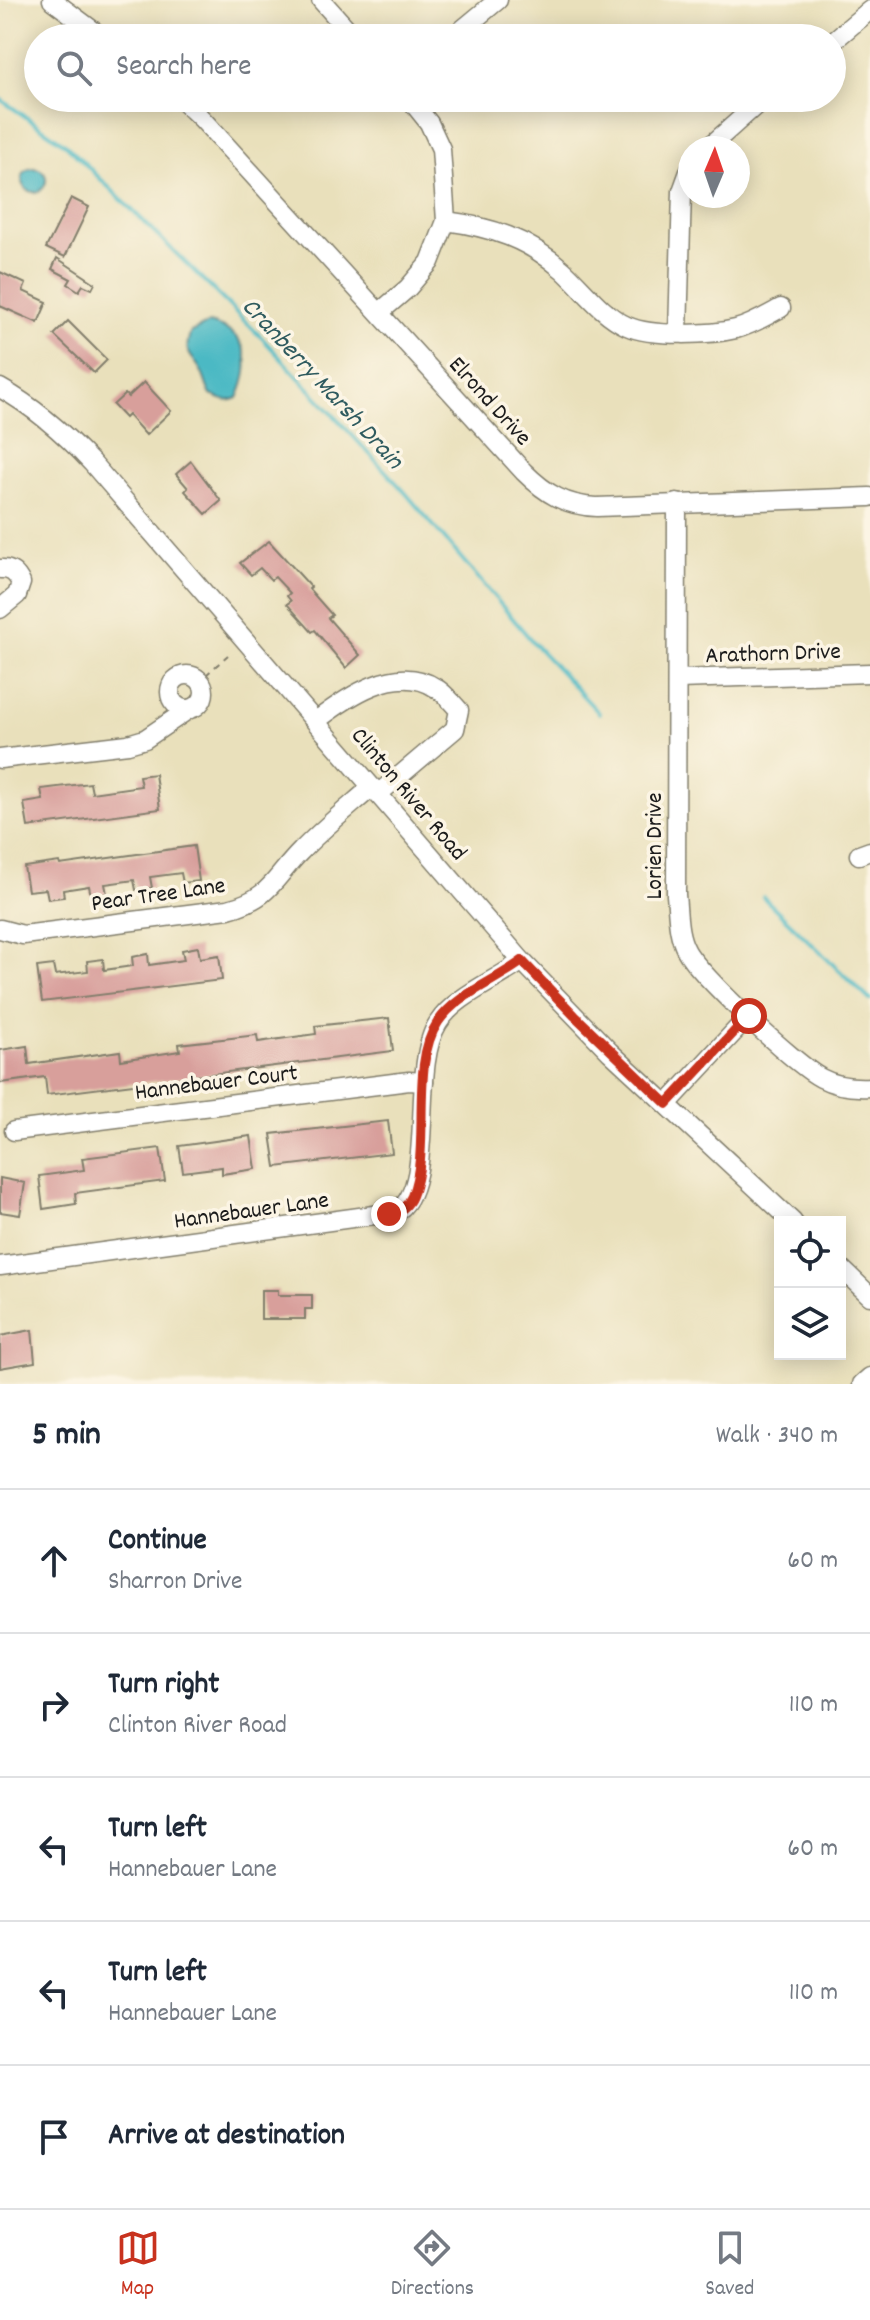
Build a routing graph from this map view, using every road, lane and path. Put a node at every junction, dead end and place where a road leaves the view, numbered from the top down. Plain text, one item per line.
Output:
1 (52, 0) edge
2 (321, 0) edge
3 (498, 0) edge
4 (870, 10) edge
5 (84, 24) edge
6 (342, 24) edge
7 (469, 24) edge
8 (846, 30) edge
9 (195, 112) edge
10 (420, 112) edge
11 (748, 112) edge
12 (721, 136) edge
13 (682, 208) edge
14 (446, 221) junction
15 (781, 308) dead end
16 (380, 312) junction
17 (678, 333) junction
18 (0, 388) edge
19 (870, 497) edge
20 (677, 503) junction
21 (0, 569) edge
22 (0, 609) edge
23 (228, 655) dead end
24 (870, 673) edge
25 (206, 675) dead end
26 (678, 679) junction
27 (171, 700) junction
28 (189, 709) junction
29 (316, 721) junction
30 (164, 727) junction
31 (0, 759) edge
32 (375, 790) junction
33 (0, 929) edge
34 (522, 961) junction
35 (749, 1016) junction
36 (424, 1082) junction
37 (870, 1087) edge
38 (667, 1104) junction
39 (14, 1131) dead end
40 (787, 1216) edge
41 (0, 1266) edge
42 (846, 1273) edge
43 (870, 1296) edge
44 (870, 1377) edge
45 (862, 1384) edge

1 - 5 street
2 - 6 street
3 - 7 street
4 - 8 street
9 - 16 street, Elrond Drive
10 - 14 street
11 - 12 street
13 - 17 street
14 - 16 street
14 - 17 street
15 - 17 street
16 - 20 street, Elrond Drive
18 - 29 street, Clinton River Road
19 - 20 street, Elrond Drive
20 - 26 street, Lorien Drive
21 - 22 street
23 - 25 path
24 - 26 street, Arathorn Drive
26 - 35 street, Lorien Drive
27 - 28 street
27 - 28 street
27 - 30 street
28 - 30 street
29 - 32 street, Clinton River Road
29 - 32 street, Pear Tree Lane
30 - 31 street
32 - 33 street, Pear Tree Lane
32 - 34 street, Clinton River Road
34 - 36 street, Hannebauer Lane
34 - 38 street, Clinton River Road
35 - 37 street, Lorien Drive
35 - 38 street
36 - 39 street, Hannebauer Court
36 - 41 street, Hannebauer Lane
38 - 40 street, Clinton River Road
42 - 43 street
44 - 45 street

